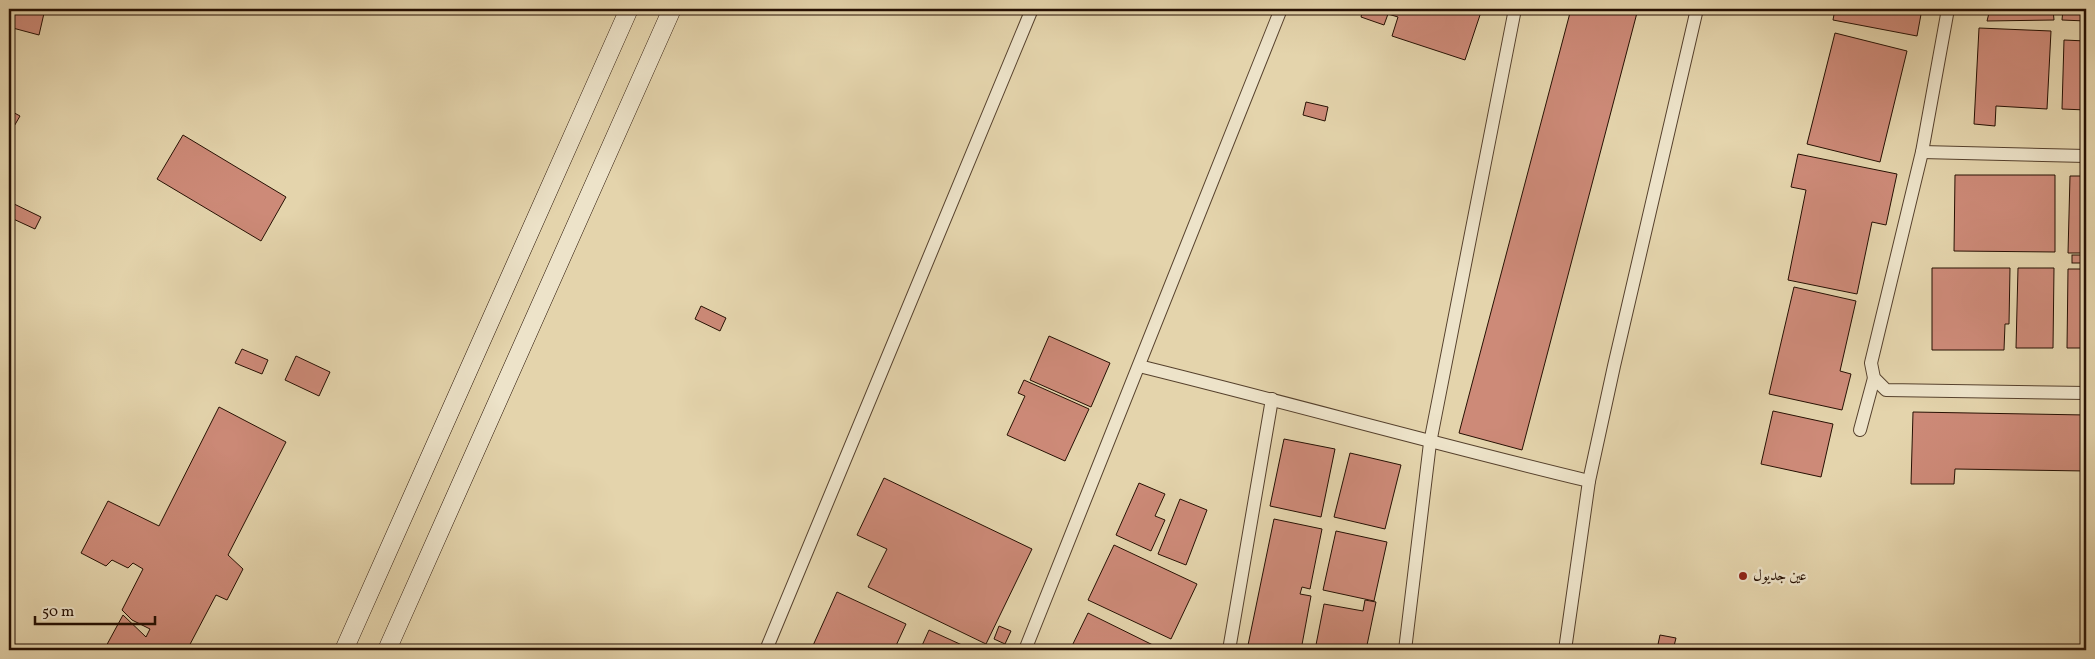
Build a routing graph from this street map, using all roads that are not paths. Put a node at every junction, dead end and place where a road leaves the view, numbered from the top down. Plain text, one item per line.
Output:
1 (629, 9) edge
2 (672, 9) edge
3 (1032, 9) edge
4 (1281, 9) edge
5 (1515, 9) edge
6 (1697, 9) edge
7 (1948, 9) edge
8 (1922, 152) junction
9 (2086, 156) edge
10 (1138, 366) junction
11 (1874, 378) junction
12 (2086, 393) edge
13 (1272, 399) junction
14 (1860, 430) dead end
15 (1430, 443) junction
16 (1589, 481) junction
17 (344, 650) edge
18 (387, 650) edge
19 (766, 650) edge
20 (1025, 650) edge
21 (1229, 650) edge
22 (1405, 650) edge
23 (1564, 650) edge

1 - 17 street
2 - 18 street
3 - 19 street
4 - 10 street
5 - 15 street
6 - 16 street
7 - 8 street
8 - 9 street
8 - 11 street
10 - 13 street
10 - 20 street
11 - 12 street
11 - 14 street
13 - 15 street
13 - 21 street
15 - 16 street
15 - 22 street
16 - 23 street

